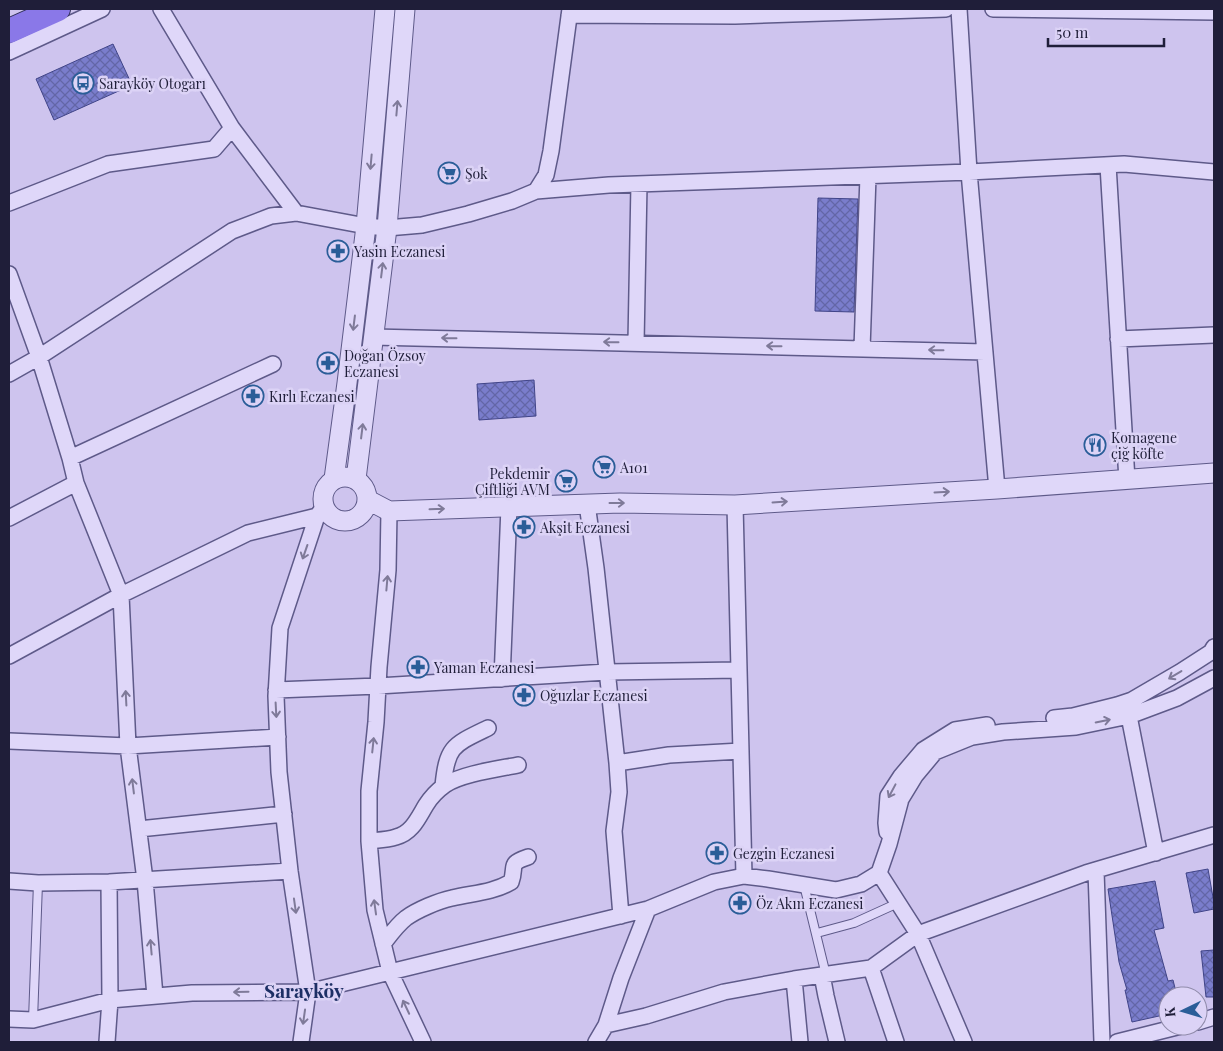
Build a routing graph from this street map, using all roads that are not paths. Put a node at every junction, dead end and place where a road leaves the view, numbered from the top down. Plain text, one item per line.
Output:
1 (58, 9) edge
2 (102, 9) edge
3 (161, 9) edge
4 (385, 9) edge
5 (405, 9) edge
6 (946, 9) edge
7 (959, 9) edge
8 (992, 9) edge
9 (569, 12) edge
10 (1214, 12) edge
11 (9, 31) edge
12 (9, 52) edge
13 (232, 128) junction
14 (1108, 165) junction
15 (969, 172) junction
16 (1214, 172) edge
17 (868, 176) junction
18 (639, 184) junction
19 (536, 191) junction
20 (9, 203) edge
21 (296, 213) junction
22 (366, 226) junction
23 (387, 228) junction
24 (9, 274) edge
25 (1214, 336) edge
26 (374, 337) junction
27 (1118, 339) junction
28 (636, 343) junction
29 (862, 349) junction
30 (985, 352) junction
31 (40, 357) junction
32 (273, 364) dead end
33 (9, 374) edge
34 (70, 458) junction
35 (1214, 474) edge
36 (334, 479) junction
37 (356, 479) junction
38 (1127, 480) junction
39 (76, 483) junction
40 (997, 489) junction
41 (368, 500) junction
42 (587, 504) junction
43 (735, 505) junction
44 (509, 507) junction
45 (389, 511) junction
46 (320, 512) junction
47 (9, 518) edge
48 (121, 595) junction
49 (1214, 647) edge
50 (9, 656) edge
51 (739, 670) junction
52 (607, 672) junction
53 (1214, 678) edge
54 (502, 679) junction
55 (378, 686) junction
56 (276, 690) junction
57 (1129, 716) junction
58 (488, 728) dead end
59 (278, 737) junction
60 (9, 741) edge
61 (128, 746) junction
62 (741, 751) junction
63 (617, 763) junction
64 (518, 765) dead end
65 (443, 786) junction
66 (284, 814) junction
67 (138, 829) junction
68 (1214, 835) edge
69 (369, 841) junction
70 (890, 844) junction
71 (1156, 853) junction
72 (528, 857) dead end
73 (1096, 870) junction
74 (290, 871) junction
75 (879, 873) junction
76 (744, 876) junction
77 (145, 880) junction
78 (9, 881) edge
79 (110, 882) junction
80 (38, 883) junction
81 (804, 884) junction
82 (898, 903) junction
83 (648, 909) junction
84 (621, 916) junction
85 (817, 933) junction
86 (918, 934) junction
87 (383, 944) junction
88 (871, 968) junction
89 (390, 972) junction
90 (824, 975) junction
91 (794, 979) junction
92 (308, 992) junction
93 (155, 996) junction
94 (110, 1000) junction
95 (9, 1019) edge
96 (33, 1020) junction
97 (606, 1025) junction
98 (1158, 1032) edge
99 (107, 1042) edge
100 (301, 1042) edge
101 (423, 1042) edge
102 (596, 1042) edge
103 (800, 1042) edge
104 (837, 1042) edge
105 (896, 1042) edge
106 (964, 1042) edge
107 (1102, 1042) edge
108 (1117, 1042) edge

1 - 11 highway
2 - 12 street
3 - 13 street
4 -> 22 street
23 -> 5 street
6 - 9 street
7 - 15 street
8 - 10 street
9 - 19 street
13 - 20 street
13 - 21 street
14 - 15 street
14 - 16 street
14 - 27 street
15 - 17 street
15 - 30 street
17 - 18 street
17 - 29 street
18 - 19 street
18 - 28 street
19 - 23 street
21 - 22 street
21 - 31 street
22 - 23 street
22 -> 36 street
26 -> 23 street
24 - 31 street
25 - 27 street
28 -> 26 street
37 -> 26 street
27 - 38 street
29 -> 28 street
30 -> 29 street
30 - 40 street
31 - 33 street
31 - 34 street
32 - 34 street
34 - 39 street
35 - 38 street
36 - 37 street
36 - 46 street
37 - 41 street
38 - 40 street
39 - 47 street
39 - 48 street
43 -> 40 street
41 - 45 street
41 - 46 street
42 -> 43 street
42 - 44 street
42 - 52 street
43 - 51 street
45 -> 44 street
44 - 54 street
55 -> 45 street
46 - 48 street
46 -> 56 street
48 - 50 street
61 -> 48 street
49 -> 70 street
51 - 52 street
51 - 62 street
52 - 54 street
52 - 63 street
53 - 57 street
54 - 55 street
55 - 56 street
69 -> 55 street
56 -> 59 street
70 -> 57 street
57 - 71 street
58 - 65 street
59 - 61 street
59 - 66 street
60 - 61 street
67 -> 61 street
62 - 63 street
62 - 76 street
63 - 84 street
64 - 65 street
65 - 69 street
66 - 67 street
66 - 74 street
67 - 77 street
68 - 71 street
87 -> 69 street
70 - 75 street
71 - 73 street
72 - 87 street
73 - 86 street
73 - 107 street
74 - 77 street
74 -> 92 street
75 - 81 street
75 - 82 street
76 - 81 street
76 - 83 street
77 - 79 street
93 -> 77 street
78 - 80 street
79 - 80 street
79 - 94 street
80 - 96 lane
81 - 85 lane
82 - 85 lane
82 - 86 street
83 - 84 street
83 - 97 street
84 - 89 street
85 - 90 lane
86 - 88 street
86 - 106 street
87 - 89 street
88 - 90 street
88 - 105 street
89 - 92 street
101 -> 89 street
90 - 91 street
90 - 104 street
91 - 97 street
91 - 103 street
92 -> 93 street
92 -> 100 street
93 - 94 street
94 - 96 street
94 - 99 street
95 - 96 street
97 - 102 street
98 - 108 street

